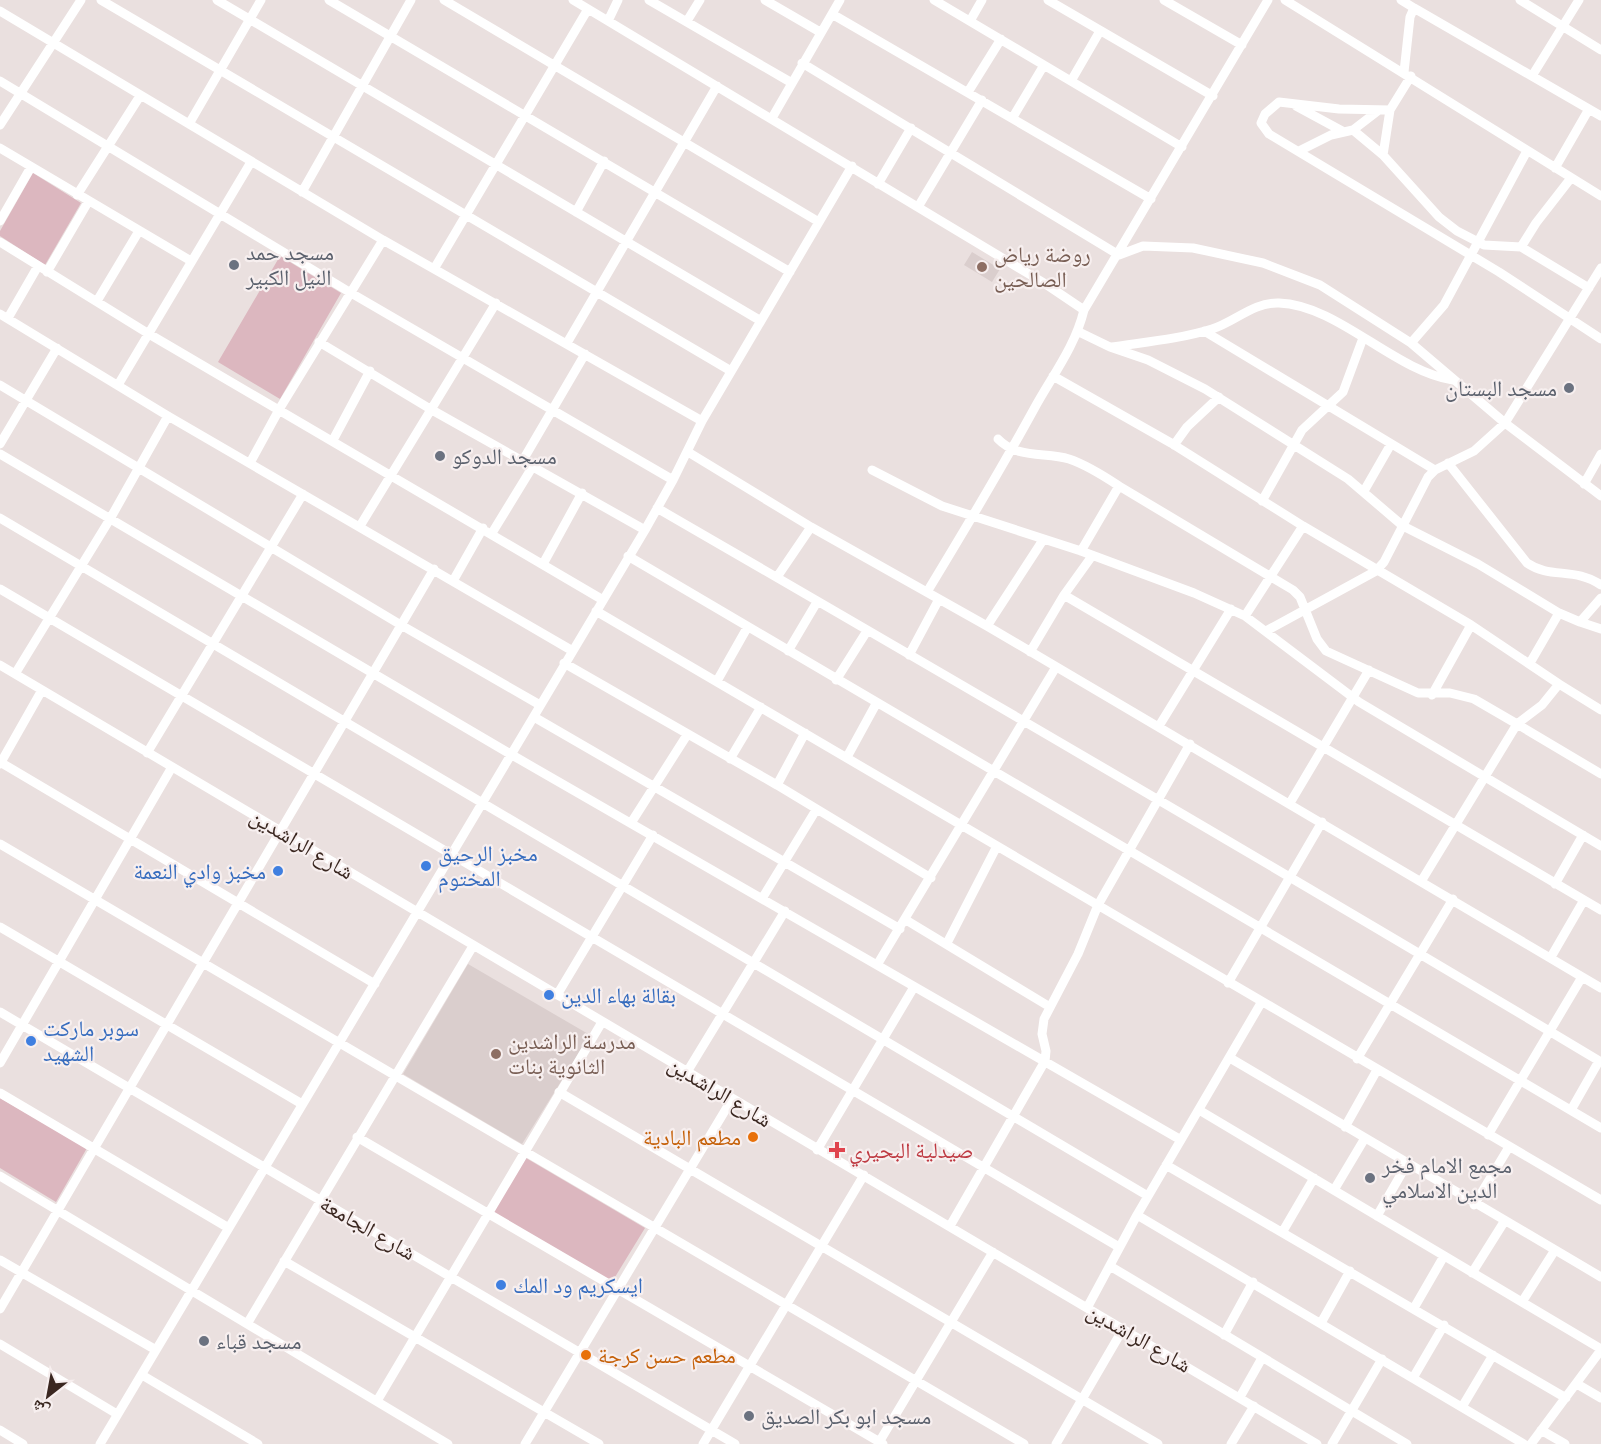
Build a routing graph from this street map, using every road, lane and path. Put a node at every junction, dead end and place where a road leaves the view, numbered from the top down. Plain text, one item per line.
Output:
1 (81, 0) edge
2 (101, 0) edge
3 (217, 0) edge
4 (261, 0) edge
5 (329, 0) edge
6 (411, 0) edge
7 (444, 0) edge
8 (573, 0) edge
9 (618, 0) edge
10 (650, 0) edge
11 (700, 0) edge
12 (765, 0) edge
13 (840, 0) edge
14 (934, 0) edge
15 (982, 0) edge
16 (1048, 0) edge
17 (1164, 0) edge
18 (1268, 0) edge
19 (1285, 0) edge
20 (1401, 0) edge
21 (1520, 0) edge
22 (1579, 0) edge
23 (1063, 4) edge
24 (1414, 8) junction
25 (588, 9) junction
26 (0, 11) edge
27 (832, 14) junction
28 (250, 20) junction
29 (608, 21) junction
30 (687, 21) junction
31 (970, 21) junction
32 (1563, 26) junction
33 (1100, 31) junction
34 (820, 32) junction
35 (390, 36) junction
36 (1001, 39) junction
37 (54, 42) junction
38 (1242, 45) junction
39 (1601, 50) edge
40 (802, 63) junction
41 (555, 65) junction
42 (1044, 65) junction
43 (219, 72) junction
44 (1407, 74) junction
45 (1532, 76) junction
46 (0, 81) edge
47 (1071, 81) junction
48 (792, 83) junction
49 (360, 85) junction
50 (717, 86) junction
51 (968, 92) junction
52 (20, 93) junction
53 (140, 96) junction
54 (1213, 96) junction
55 (982, 100) junction
56 (1291, 104) junction
57 (1379, 110) junction
58 (1390, 110) junction
59 (1589, 110) junction
60 (526, 115) junction
61 (1601, 116) edge
62 (1013, 117) junction
63 (772, 118) junction
64 (189, 124) junction
65 (0, 125) edge
66 (911, 128) junction
67 (1349, 131) junction
68 (331, 137) junction
69 (685, 141) junction
70 (108, 147) junction
71 (1182, 147) junction
72 (0, 148) edge
73 (1299, 151) junction
74 (1527, 151) junction
75 (951, 152) junction
76 (1383, 155) junction
77 (604, 161) junction
78 (251, 162) junction
79 (496, 165) junction
80 (852, 166) junction
81 (31, 167) junction
82 (1555, 168) junction
83 (1571, 178) junction
84 (878, 184) junction
85 (656, 191) junction
86 (302, 192) junction
87 (77, 195) junction
88 (1601, 196) edge
89 (1151, 199) junction
90 (88, 202) junction
91 (918, 207) junction
92 (220, 212) junction
93 (576, 212) junction
94 (466, 215) junction
95 (0, 221) edge
96 (819, 222) junction
97 (139, 231) junction
98 (383, 240) junction
99 (0, 242) edge
100 (1478, 242) junction
101 (626, 243) junction
102 (1521, 247) junction
103 (1119, 255) junction
104 (1472, 255) junction
105 (191, 261) junction
106 (38, 266) junction
107 (1601, 268) edge
108 (434, 269) junction
109 (47, 272) junction
110 (790, 272) junction
111 (1589, 288) junction
112 (596, 292) junction
113 (351, 293) junction
114 (97, 301) junction
115 (496, 303) junction
116 (1083, 310) junction
117 (4, 316) edge
118 (1570, 319) junction
119 (761, 321) junction
120 (1204, 331) junction
121 (1078, 332) junction
122 (149, 334) junction
123 (1363, 338) junction
124 (1601, 339) edge
125 (320, 342) junction
126 (567, 343) junction
127 (1410, 343) junction
128 (1110, 347) junction
129 (57, 348) junction
130 (585, 354) junction
131 (463, 358) junction
132 (370, 371) junction
133 (731, 371) junction
134 (1053, 376) junction
135 (1453, 380) junction
136 (0, 385) edge
137 (118, 385) junction
138 (1219, 397) junction
139 (26, 401) junction
140 (1330, 407) junction
141 (280, 408) junction
142 (553, 409) junction
143 (432, 410) junction
144 (168, 416) junction
145 (702, 422) junction
146 (1505, 423) junction
147 (998, 439) dead end
148 (333, 440) junction
149 (0, 444) edge
150 (1391, 444) junction
151 (1174, 445) junction
152 (1294, 445) junction
153 (1013, 450) junction
154 (688, 452) junction
155 (0, 454) edge
156 (1601, 454) edge
157 (523, 459) junction
158 (250, 463) junction
159 (1448, 463) junction
160 (533, 465) junction
161 (139, 468) junction
162 (872, 470) dead end
163 (1435, 470) junction
164 (392, 475) junction
165 (674, 480) junction
166 (1584, 484) junction
167 (1119, 486) junction
168 (1364, 491) junction
169 (582, 493) junction
170 (303, 494) junction
171 (1601, 496) edge
172 (1262, 501) junction
173 (657, 508) junction
174 (973, 516) junction
175 (0, 518) edge
176 (110, 519) junction
177 (360, 526) junction
178 (1303, 526) junction
179 (1403, 526) junction
180 (483, 528) junction
181 (811, 528) junction
182 (645, 530) junction
183 (492, 533) junction
184 (1043, 540) junction
185 (270, 547) junction
186 (1081, 551) junction
187 (628, 556) junction
188 (1092, 556) junction
189 (543, 564) junction
190 (80, 566) junction
191 (434, 569) junction
192 (1376, 571) junction
193 (1269, 574) junction
194 (777, 577) junction
195 (453, 580) junction
196 (1601, 585) edge
197 (0, 589) edge
198 (927, 592) junction
199 (1064, 595) junction
200 (242, 596) junction
201 (1601, 598) edge
202 (939, 599) junction
203 (603, 600) junction
204 (817, 602) junction
205 (1231, 609) junction
206 (596, 611) junction
207 (1305, 611) junction
208 (1559, 613) junction
209 (50, 616) junction
210 (1245, 616) junction
211 (1580, 622) junction
212 (401, 625) junction
213 (1471, 625) junction
214 (987, 626) junction
215 (747, 628) junction
216 (1601, 629) edge
217 (867, 631) junction
218 (1266, 631) junction
219 (213, 643) junction
220 (572, 650) junction
221 (788, 651) junction
222 (1030, 652) junction
223 (909, 655) junction
224 (564, 663) junction
225 (1530, 663) junction
226 (0, 665) edge
227 (1056, 667) junction
228 (1369, 670) junction
229 (1194, 671) junction
230 (372, 673) junction
231 (15, 674) junction
232 (836, 680) junction
233 (717, 681) junction
234 (1559, 684) junction
235 (42, 690) junction
236 (183, 695) junction
237 (1432, 695) junction
238 (1353, 698) junction
239 (876, 704) junction
240 (540, 705) junction
241 (761, 707) junction
242 (1601, 710) edge
243 (534, 717) junction
244 (344, 721) junction
245 (1024, 723) junction
246 (1516, 724) junction
247 (1159, 726) junction
248 (805, 733) junction
249 (687, 735) junction
250 (1190, 744) junction
251 (1323, 747) junction
252 (147, 753) junction
253 (512, 755) junction
254 (847, 757) junction
255 (730, 759) junction
256 (0, 763) edge
257 (172, 767) junction
258 (314, 772) junction
259 (993, 772) junction
260 (1601, 774) edge
261 (1484, 776) junction
262 (777, 785) junction
263 (654, 787) junction
264 (1158, 798) junction
265 (1290, 803) junction
266 (482, 805) junction
267 (816, 810) junction
268 (1322, 822) junction
269 (631, 823) junction
270 (961, 827) junction
271 (1455, 827) junction
272 (280, 830) junction
273 (653, 835) junction
274 (1583, 836) junction
275 (130, 840) junction
276 (0, 844) edge
277 (997, 846) junction
278 (1601, 846) edge
279 (1129, 849) junction
280 (451, 856) junction
281 (785, 862) junction
282 (1289, 877) junction
283 (931, 878) junction
284 (1422, 880) junction
285 (1555, 884) junction
286 (622, 886) junction
287 (763, 897) junction
288 (96, 899) junction
289 (1453, 899) junction
290 (1584, 900) junction
291 (240, 903) junction
292 (1098, 905) junction
293 (1601, 910) edge
294 (785, 911) junction
295 (416, 912) junction
296 (906, 920) junction
297 (0, 927) edge
298 (1261, 927) junction
299 (900, 929) junction
300 (592, 939) junction
301 (946, 943) junction
302 (473, 946) junction
303 (1419, 955) junction
304 (1551, 957) junction
305 (59, 961) junction
306 (754, 963) junction
307 (204, 965) junction
308 (877, 965) junction
309 (1582, 976) junction
310 (1228, 983) junction
311 (375, 984) junction
312 (914, 987) junction
313 (1601, 988) edge
314 (557, 995) junction
315 (1262, 1003) junction
316 (1391, 1004) junction
317 (1050, 1007) junction
318 (0, 1012) edge
319 (722, 1016) junction
320 (602, 1022) junction
321 (166, 1023) junction
322 (22, 1025) junction
323 (1550, 1031) junction
324 (883, 1042) junction
325 (339, 1043) junction
326 (1230, 1058) junction
327 (1357, 1059) junction
328 (1045, 1061) junction
329 (1600, 1061) edge
330 (0, 1063) edge
331 (1377, 1070) junction
332 (687, 1072) junction
333 (394, 1076) junction
334 (1520, 1082) junction
335 (130, 1088) junction
336 (852, 1090) junction
337 (559, 1092) junction
338 (0, 1093) edge
339 (732, 1099) junction
340 (302, 1104) junction
341 (1199, 1110) junction
342 (1571, 1110) junction
343 (1014, 1117) junction
344 (1346, 1127) junction
345 (1601, 1128) edge
346 (1488, 1135) junction
347 (357, 1137) junction
348 (1365, 1138) junction
349 (1181, 1140) junction
350 (1509, 1147) junction
351 (96, 1148) junction
352 (817, 1150) junction
353 (524, 1151) junction
354 (1407, 1164) junction
355 (1166, 1165) junction
356 (264, 1167) junction
357 (985, 1167) junction
358 (688, 1170) junction
359 (864, 1175) junction
360 (0, 1176) edge
361 (1314, 1178) junction
362 (1334, 1190) junction
363 (1148, 1196) junction
364 (320, 1200) junction
365 (1601, 1200) edge
366 (1474, 1204) junction
367 (57, 1211) junction
368 (487, 1214) junction
369 (1137, 1215) junction
370 (1377, 1216) junction
371 (1504, 1222) junction
372 (950, 1226) junction
373 (227, 1227) junction
374 (654, 1228) junction
375 (1283, 1231) junction
376 (822, 1244) junction
377 (1119, 1247) junction
378 (1555, 1250) junction
379 (993, 1252) junction
380 (1444, 1256) junction
381 (0, 1260) edge
382 (284, 1261) junction
383 (1110, 1266) junction
384 (1350, 1270) junction
385 (22, 1272) junction
386 (1472, 1273) junction
387 (450, 1275) junction
388 (1601, 1277) edge
389 (1253, 1282) junction
390 (192, 1290) junction
391 (617, 1290) junction
392 (1522, 1302) junction
393 (786, 1305) junction
394 (1087, 1308) junction
395 (1414, 1308) junction
396 (0, 1309) edge
397 (952, 1321) junction
398 (1321, 1323) junction
399 (247, 1324) junction
400 (1444, 1325) junction
401 (1123, 1329) junction
402 (1224, 1335) junction
403 (415, 1336) junction
404 (0, 1344) edge
405 (156, 1350) junction
406 (1601, 1350) edge
407 (580, 1353) junction
408 (1493, 1355) junction
409 (1262, 1358) junction
410 (1382, 1359) junction
411 (749, 1365) junction
412 (142, 1374) junction
413 (1413, 1378) junction
414 (917, 1380) junction
415 (1577, 1384) junction
416 (1240, 1397) junction
417 (1566, 1398) junction
418 (1601, 1398) edge
419 (1083, 1399) junction
420 (377, 1401) junction
421 (1254, 1406) junction
422 (1462, 1407) junction
423 (1352, 1412) junction
424 (544, 1413) junction
425 (117, 1414) junction
426 (0, 1430) edge
427 (711, 1430) junction
428 (1542, 1430) junction
429 (880, 1443) edge
430 (23, 1444) edge
431 (100, 1444) edge
432 (258, 1444) edge
433 (448, 1444) edge
434 (525, 1444) edge
435 (599, 1444) edge
436 (703, 1444) edge
437 (735, 1444) edge
438 (1024, 1444) edge
439 (1056, 1444) edge
440 (1158, 1444) edge
441 (1231, 1444) edge
442 (1317, 1444) edge
443 (1332, 1444) edge
444 (1407, 1444) edge
445 (1524, 1444) edge
446 (1531, 1444) edge
447 (1565, 1444) edge

1 - 37 street
2 - 43 street
3 - 28 street
4 - 28 street
5 - 35 street
6 - 35 street
7 - 41 street
8 - 25 street
9 - 29 street
10 - 30 street
11 - 30 street
12 - 34 street
13 - 27 street
14 - 31 street
15 - 31 street
16 - 23 street
17 - 38 street
18 - 38 street
19 - 44 street
20 - 24 street
21 - 32 street
22 - 32 street
23 - 33 street
24 - 44 street
24 - 45 street
25 - 29 street
25 - 41 street
26 - 37 street
27 - 34 street
27 - 51 street
28 - 43 street
28 - 49 street
29 - 50 street
30 - 48 street
31 - 36 street
32 - 39 street
32 - 45 street
33 - 47 street
33 - 54 street
34 - 40 street
35 - 49 street
35 - 60 street
36 - 42 street
36 - 51 street
37 - 52 street
37 - 53 street
38 - 54 street
40 - 48 street
40 - 66 street
41 - 60 street
41 - 69 street
42 - 47 street
42 - 62 street
43 - 64 street
43 - 68 street
44 - 58 street
44 - 74 street
45 - 59 street
46 - 52 street
47 - 71 street
48 - 63 street
49 - 68 street
49 - 79 street
50 - 63 street
50 - 69 street
51 - 55 street
52 - 65 street
52 - 70 street
53 - 64 street
53 - 70 street
54 - 71 street
55 - 62 street
55 - 75 street
56 - 57 street
56 - 67 street
56 - 73 street
57 - 58 street
57 - 67 street
58 - 76 street
59 - 61 street
59 - 82 street
60 - 77 street
60 - 79 street
62 - 89 street
63 - 80 street
64 - 78 street
66 - 75 street
66 - 84 street
67 - 73 street
67 - 76 street
68 - 86 street
68 - 94 street
69 - 85 street
69 - 96 street
70 - 87 street
70 - 92 street
71 - 89 street
72 - 81 street
73 - 104 street
74 - 82 street
74 - 100 street
75 - 91 street
75 - 103 street
76 - 100 street
77 - 85 street
77 - 93 street
78 - 86 street
78 - 92 street
79 - 93 street
79 - 94 street
80 - 84 street
80 - 96 street
81 - 87 street
81 - 95 street
82 - 83 street
83 - 88 street
83 - 102 street
84 - 91 street
85 - 101 street
85 - 110 street
86 - 98 street
87 - 90 street
89 - 103 street
90 - 97 street
90 - 109 street
91 - 116 street
92 - 105 street
92 - 113 street
93 - 101 street
94 - 108 street
94 - 112 street
96 - 110 street
97 - 105 street
97 - 114 street
98 - 108 street
98 - 113 street
99 - 106 street
100 - 102 street
100 - 104 street
101 - 112 street
101 - 119 street
102 - 111 street
103 - 116 street
103 - 127 street
104 - 118 street
104 - 127 street
105 - 122 street
106 - 109 street
106 - 117 street
107 - 111 street
108 - 115 street
109 - 114 street
110 - 119 street
111 - 118 street
112 - 126 street
112 - 133 street
113 - 125 street
113 - 131 street
114 - 122 street
115 - 126 street
115 - 131 street
116 - 121 street
117 - 129 street
118 - 124 street
118 - 146 street
119 - 133 street
120 - 123 street
120 - 128 street
120 - 140 street
121 - 128 street
121 - 134 street
122 - 137 street
122 - 141 street
123 - 135 street
123 - 140 street
125 - 132 street
125 - 141 street
126 - 130 street
127 - 135 street
128 - 138 street
129 - 137 street
129 - 139 street
130 - 142 street
130 - 145 street
131 - 142 street
131 - 143 street
132 - 143 street
132 - 148 street
133 - 145 street
134 - 151 street
134 - 153 street
135 - 146 street
136 - 139 street
137 - 144 street
138 - 151 street
138 - 152 street
139 - 149 street
139 - 161 street
140 - 150 street
140 - 152 street
141 - 148 street
141 - 158 street
142 - 157 street
142 - 165 street
143 - 157 street
143 - 164 street
144 - 158 street
144 - 161 street
145 - 154 street
146 - 159 street
146 - 166 street
147 - 153 street
148 - 164 street
150 - 163 street
150 - 168 street
151 - 172 street
152 - 168 street
152 - 172 street
153 - 167 street
153 - 174 street
154 - 165 street
154 - 181 street
155 - 176 street
156 - 166 street
157 - 160 street
158 - 170 street
159 - 163 street
159 - 196 street
160 - 169 street
160 - 183 street
161 - 176 street
161 - 185 street
162 - 174 street
163 - 179 street
164 - 177 street
164 - 180 street
165 - 173 street
166 - 171 street
167 - 186 street
167 - 193 street
168 - 179 street
169 - 182 street
169 - 189 street
170 - 177 street
170 - 185 street
172 - 178 street
173 - 182 street
173 - 194 street
174 - 184 street
174 - 198 street
175 - 190 street
176 - 190 street
176 - 200 street
177 - 191 street
178 - 192 street
178 - 193 street
179 - 192 street
179 - 208 street
180 - 183 street
180 - 195 street
181 - 194 street
181 - 198 street
182 - 187 street
183 - 189 street
184 - 186 street
184 - 214 street
185 - 200 street
185 - 212 street
186 - 188 street
187 - 203 street
187 - 215 street
188 - 199 street
188 - 205 street
189 - 203 street
190 - 209 street
190 - 219 street
191 - 195 street
191 - 212 street
192 - 207 street
192 - 213 street
193 - 207 street
193 - 210 street
194 - 204 street
195 - 220 street
197 - 209 street
198 - 202 street
199 - 222 street
199 - 229 street
200 - 219 street
200 - 230 street
201 - 211 street
202 - 214 street
202 - 223 street
203 - 206 street
204 - 217 street
204 - 221 street
205 - 210 street
205 - 229 street
206 - 220 street
206 - 233 street
207 - 218 street
207 - 228 street
208 - 211 street
208 - 225 street
209 - 231 street
209 - 236 street
210 - 218 street
211 - 216 street
212 - 230 street
212 - 240 street
213 - 225 street
213 - 237 street
214 - 222 street
215 - 221 street
215 - 233 street
217 - 223 street
217 - 232 street
218 - 238 street
219 - 236 street
219 - 244 street
220 - 224 street
221 - 232 street
222 - 227 street
223 - 245 street
224 - 240 street
224 - 249 street
225 - 234 street
226 - 231 street, شارع الراشدين
227 - 245 street
227 - 247 street
228 - 237 street
228 - 238 street
229 - 247 street
229 - 251 street
230 - 244 street
230 - 253 street
231 - 235 street, شارع الراشدين
232 - 239 street
233 - 241 street
234 - 242 street
234 - 246 street
235 - 252 street, شارع الراشدين
235 - 256 street
236 - 252 street
236 - 258 street
237 - 246 street
238 - 251 street
238 - 261 street
239 - 254 street
239 - 259 street
240 - 243 street
241 - 248 street
241 - 255 street
243 - 253 street
243 - 263 street
244 - 258 street
244 - 266 street
245 - 259 street
245 - 264 street
246 - 260 street
246 - 261 street
247 - 250 street
248 - 254 street
248 - 262 street
249 - 255 street
249 - 263 street
250 - 264 street
250 - 265 street
251 - 265 street
251 - 271 street
252 - 257 street, شارع الراشدين
253 - 266 street
253 - 269 street
254 - 270 street
255 - 262 street
256 - 275 street
257 - 272 street, شارع الراشدين
257 - 275 street
258 - 272 street
258 - 280 street
259 - 270 street
259 - 279 street
261 - 271 street
261 - 274 street
262 - 267 street
263 - 269 street
263 - 281 street
264 - 279 street
264 - 282 street
265 - 268 street
266 - 280 street
266 - 286 street
267 - 281 street
267 - 283 street
268 - 282 street
268 - 284 street
269 - 273 street
270 - 277 street
270 - 283 street
271 - 284 street
271 - 285 street
272 - 291 street
272 - 295 street, شارع الراشدين
273 - 286 street
273 - 287 street
274 - 278 street
274 - 285 street
275 - 288 street
275 - 291 street
276 - 288 street
277 - 292 street
277 - 301 street
279 - 292 street
279 - 298 street
280 - 295 street
280 - 300 street
281 - 287 street
281 - 299 street
282 - 298 street
282 - 303 street
283 - 296 street
284 - 289 street
285 - 290 street
286 - 300 street
286 - 306 street
287 - 294 street
288 - 305 street
288 - 307 street
289 - 303 street
289 - 304 street
290 - 293 street
290 - 304 street
291 - 307 street
291 - 311 street
292 - 310 street
292 - 317 street
294 - 306 street
294 - 308 street
295 - 302 street, شارع الراشدين
295 - 311 street
296 - 299 street
296 - 301 street
297 - 305 street
298 - 310 street
298 - 316 street
299 - 308 street
300 - 314 street
300 - 319 street
301 - 317 street
302 - 314 street, شارع الراشدين
302 - 333 street
303 - 316 street
303 - 323 street
304 - 309 street
305 - 321 street
305 - 322 street
306 - 319 street
306 - 324 street
307 - 321 street
307 - 325 street
308 - 312 street
309 - 313 street
309 - 323 street
310 - 315 street
311 - 325 street
312 - 324 street
312 - 328 street
314 - 320 street, شارع الراشدين
315 - 326 street
315 - 327 street
316 - 327 street
316 - 334 street
317 - 328 street
318 - 322 street, شارع الجامعة
319 - 332 street
319 - 336 street
320 - 332 street, شارع الراشدين
320 - 337 street
321 - 335 street
321 - 340 street
322 - 330 street
322 - 335 street, شارع الجامعة
323 - 329 street
323 - 334 street
324 - 336 street
324 - 343 street
325 - 333 street
325 - 340 street
326 - 341 street
326 - 344 street
327 - 331 street
328 - 343 street
328 - 349 street
329 - 342 street
331 - 344 street
331 - 346 street
332 - 339 street, شارع الراشدين
333 - 347 street
333 - 353 street
334 - 342 street
334 - 346 street
335 - 351 street
335 - 356 street, شارع الجامعة
336 - 352 street
336 - 357 street
337 - 353 street
337 - 358 street
338 - 351 street
339 - 352 street, شارع الراشدين
339 - 358 street
340 - 356 street
341 - 349 street
341 - 361 street
342 - 345 street
343 - 357 street
343 - 363 street
344 - 348 street
346 - 350 street
347 - 364 street
347 - 368 street
348 - 354 street
348 - 362 street
349 - 355 street
350 - 365 street
350 - 366 street
351 - 367 street
351 - 373 street
352 - 359 street, شارع الراشدين
353 - 368 street
353 - 374 street
354 - 366 street
354 - 370 street
355 - 363 street
355 - 375 street
356 - 364 street, شارع الجامعة
356 - 373 street
357 - 372 street
357 - 377 street
358 - 374 street
358 - 376 street
359 - 372 street, شارع الراشدين
359 - 376 street
360 - 367 street
361 - 362 street
361 - 375 street
362 - 370 street
363 - 369 street
364 - 382 street
364 - 387 street, شارع الجامعة
366 - 371 street
367 - 385 street
367 - 390 street
368 - 387 street
368 - 391 street
369 - 377 street
369 - 389 street
370 - 380 street
371 - 378 street
371 - 386 street
372 - 379 street, شارع الراشدين
373 - 390 street
374 - 391 street
374 - 393 street
375 - 384 street
376 - 393 street
376 - 397 street
377 - 383 street
378 - 388 street
378 - 392 street
379 - 394 street, شارع الراشدين
379 - 397 street
380 - 386 street
380 - 395 street
381 - 385 street
382 - 399 street
382 - 403 street
383 - 394 street
383 - 402 street
384 - 395 street
384 - 398 street
385 - 396 street
385 - 405 street
386 - 392 street
387 - 403 street
387 - 407 street, شارع الجامعة
389 - 398 street
389 - 402 street
390 - 399 street
390 - 405 street
391 - 407 street
391 - 411 street
392 - 406 street
393 - 411 street
393 - 414 street
394 - 401 street, شارع الراشدين
395 - 400 street
397 - 414 street
397 - 419 street
398 - 410 street
399 - 420 street
400 - 408 street
400 - 413 street
401 - 416 street, شارع الراشدين
401 - 419 street
402 - 409 street
403 - 420 street
403 - 424 street
404 - 425 street
405 - 412 street
406 - 415 street
407 - 424 street
407 - 427 street, شارع الجامعة
408 - 417 street
408 - 422 street
409 - 416 street
409 - 423 street
410 - 413 street
410 - 423 street
411 - 427 street
411 - 429 street
412 - 425 street
412 - 432 street
413 - 422 street
414 - 429 street
414 - 438 street
415 - 417 street
415 - 418 street
416 - 421 street, شارع الراشدين
417 - 428 street
419 - 439 street
419 - 440 street
420 - 433 street
421 - 441 street
421 - 442 street, شارع الراشدين
422 - 445 street
423 - 443 street
423 - 444 street
424 - 434 street
424 - 435 street
425 - 431 street
426 - 430 street
427 - 436 street
427 - 437 street, شارع الجامعة
428 - 446 street
428 - 447 street

